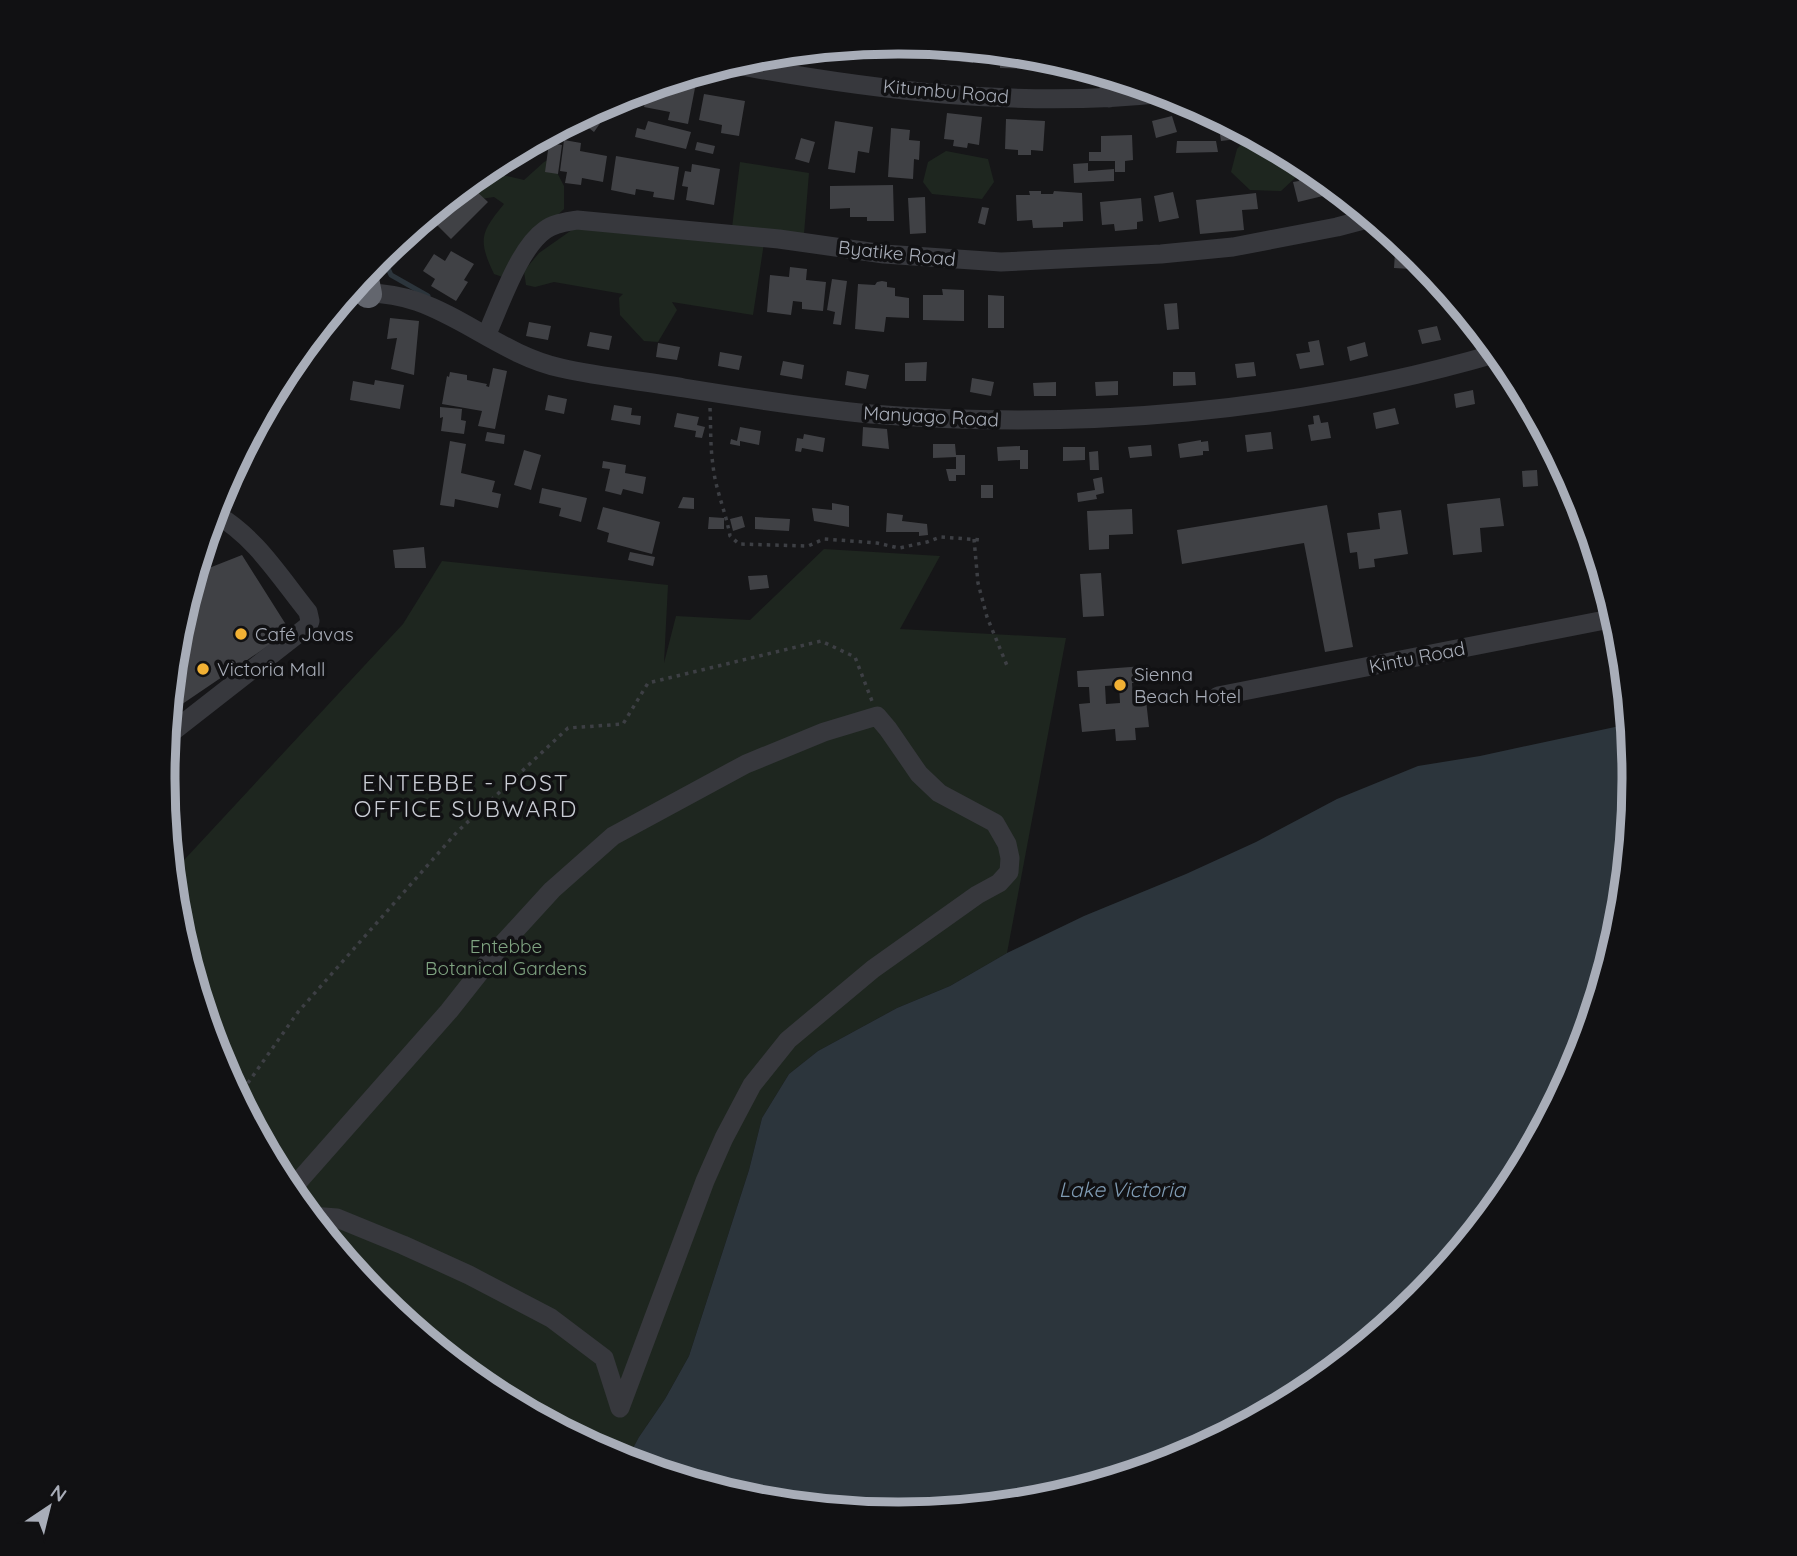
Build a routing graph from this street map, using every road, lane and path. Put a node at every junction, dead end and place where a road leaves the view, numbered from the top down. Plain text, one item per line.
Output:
1 (758, 68) edge
2 (1109, 86) edge
3 (1138, 95) edge
4 (1109, 98) junction
5 (1360, 221) edge
6 (365, 289) edge
7 (486, 336) junction
8 (1486, 356) edge
9 (710, 392) junction
10 (223, 518) edge
11 (974, 539) junction
12 (982, 540) dead end
13 (1604, 620) edge
14 (1008, 668) dead end
15 (1218, 696) dead end
16 (877, 716) junction
17 (176, 729) edge
18 (245, 1089) edge
19 (298, 1182) edge
20 (322, 1216) edge

1 - 4 street, Kitumbu Road
2 - 4 street
3 - 4 street, Kitumbu Road
5 - 7 street, Byatike Road
6 - 7 street, Manyago Road
7 - 9 street, Manyago Road
8 - 9 street, Manyago Road
9 - 11 path
10 - 17 street
11 - 12 path
11 - 14 path
13 - 15 street, Kintu Road
16 - 18 path
16 - 19 street
16 - 20 street

